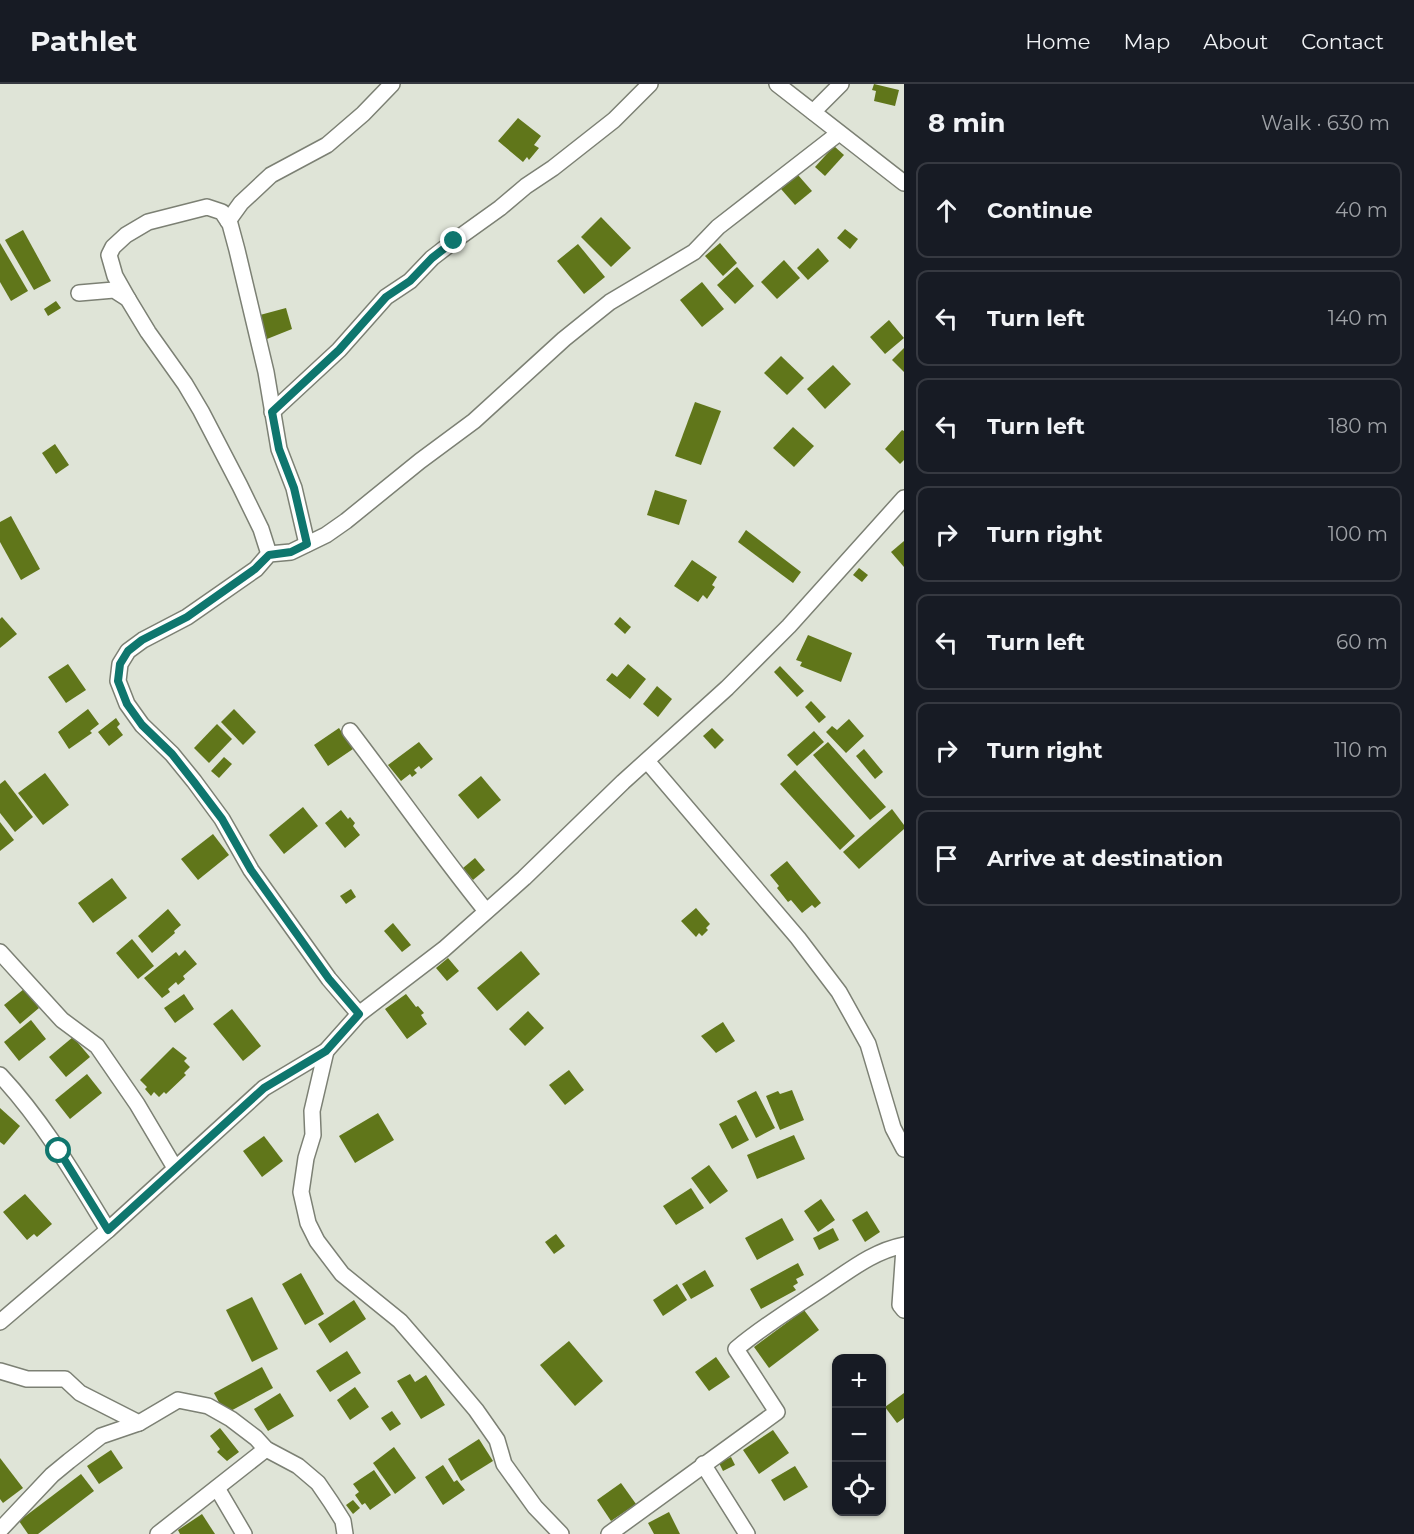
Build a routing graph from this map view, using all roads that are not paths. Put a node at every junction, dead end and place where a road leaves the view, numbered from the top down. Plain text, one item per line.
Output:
1 (392, 84) edge
2 (650, 84) edge
3 (777, 84) edge
4 (841, 84) edge
5 (813, 112) junction
6 (839, 133) junction
7 (904, 183) edge
8 (228, 221) junction
9 (78, 293) dead end
10 (128, 299) junction
11 (272, 412) junction
12 (904, 498) edge
13 (307, 544) junction
14 (269, 555) junction
15 (350, 731) dead end
16 (647, 761) junction
17 (486, 911) junction
18 (0, 952) edge
19 (359, 1014) junction
20 (326, 1051) junction
21 (0, 1075) edge
22 (904, 1149) edge
23 (175, 1168) junction
24 (108, 1230) junction
25 (904, 1247) edge
26 (904, 1310) edge
27 (0, 1322) edge
28 (0, 1371) edge
29 (139, 1423) junction
30 (266, 1449) junction
31 (703, 1464) junction
32 (217, 1488) junction
33 (0, 1530) edge
34 (158, 1534) edge
35 (244, 1534) edge
36 (345, 1534) edge
37 (561, 1534) edge
38 (609, 1534) edge
39 (747, 1534) edge

1 - 8 street
2 - 11 street
3 - 5 street
4 - 5 street
5 - 6 street
6 - 7 street
6 - 13 street
8 - 10 street
8 - 11 street
9 - 10 street
10 - 14 street
11 - 13 street
12 - 16 street
13 - 14 street
14 - 19 street
15 - 17 street
16 - 17 street
16 - 22 street
17 - 19 street
18 - 23 street
19 - 20 street
20 - 23 street
20 - 37 street
21 - 24 street
23 - 24 street
24 - 27 street
25 - 26 street
25 - 31 street
28 - 29 street
29 - 30 street
29 - 33 street
30 - 32 street
30 - 36 street
31 - 38 street
31 - 39 street
32 - 34 street
32 - 35 street

